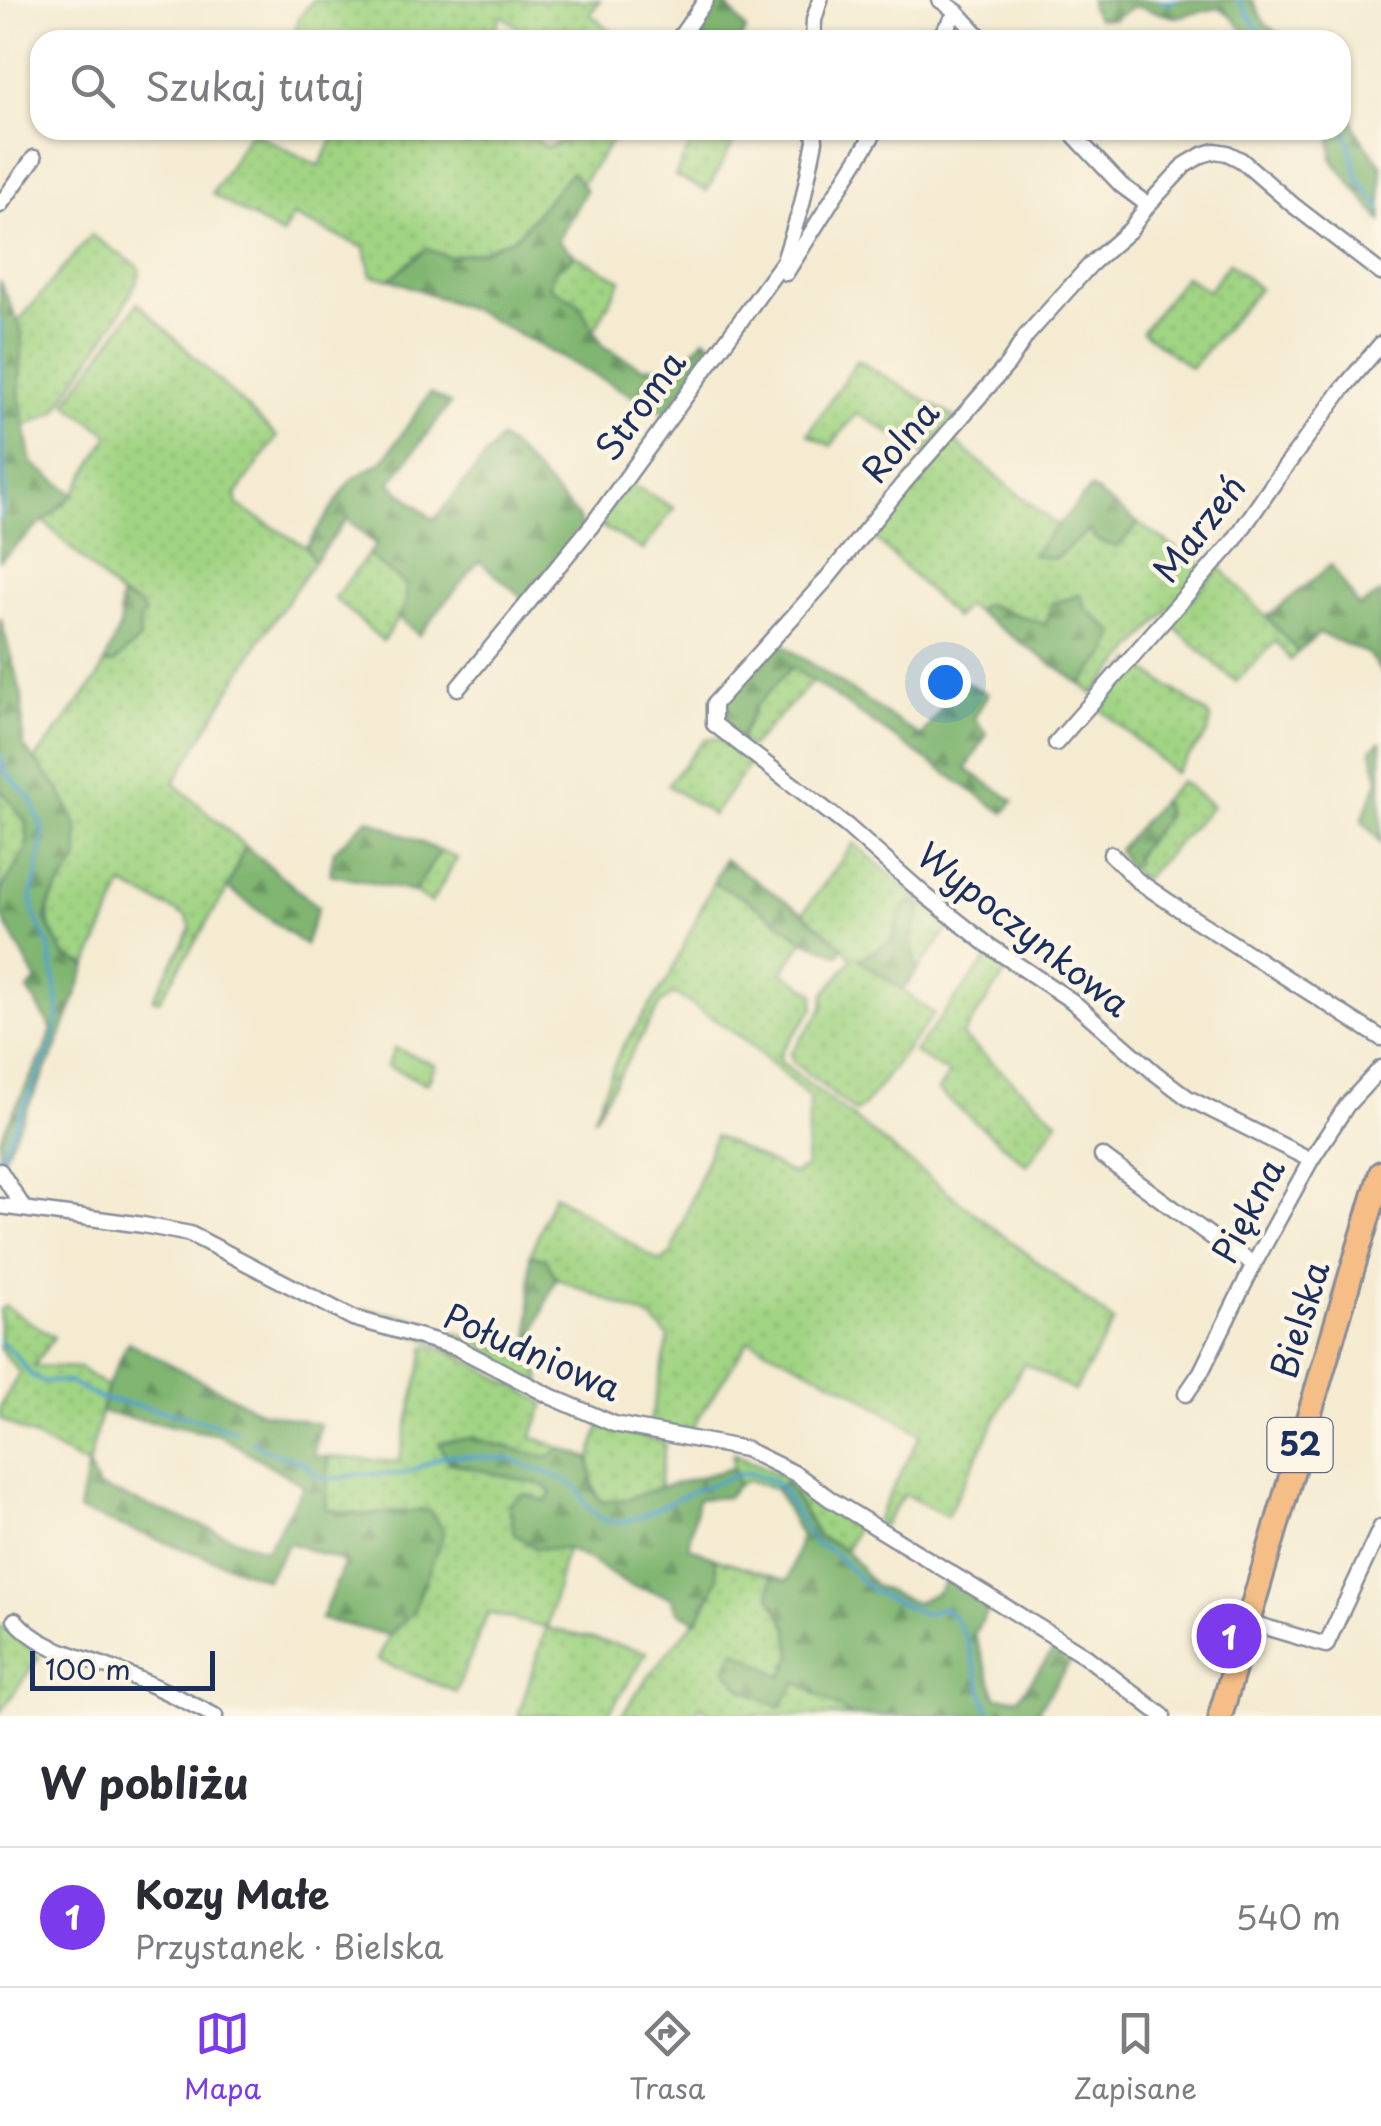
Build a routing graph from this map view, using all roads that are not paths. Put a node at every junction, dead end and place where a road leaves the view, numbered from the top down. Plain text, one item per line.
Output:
1 (706, 0) edge
2 (820, 0) edge
3 (940, 0) edge
4 (956, 12) junction
5 (685, 30) edge
6 (814, 30) edge
7 (944, 30) edge
8 (973, 30) edge
9 (815, 140) edge
10 (870, 140) edge
11 (1078, 140) edge
12 (34, 158) dead end
13 (0, 204) edge
14 (1148, 205) junction
15 (1381, 273) edge
16 (1381, 344) edge
17 (729, 353) dead end
18 (458, 688) dead end
19 (714, 724) joint
20 (1056, 742) dead end
21 (1111, 854) dead end
22 (1381, 1038) edge
23 (1381, 1068) edge
24 (1102, 1156) dead end
25 (1310, 1160) junction
26 (0, 1170) edge
27 (1381, 1173) edge
28 (0, 1206) edge
29 (24, 1208) junction
30 (1254, 1264) junction
31 (1186, 1394) dead end
32 (1381, 1527) edge
33 (15, 1620) dead end
34 (1248, 1622) junction
35 (215, 1716) edge
36 (1163, 1716) edge
37 (1220, 1716) edge

1 - 5 street
2 - 6 street
3 - 4 street
4 - 7 street
4 - 8 street
9 - 18 street, Stroma
10 - 17 street
11 - 14 street
12 - 13 street
14 - 15 street, Rolna
14 - 19 street, Rolna
16 - 20 street, Marzeń
19 - 25 street, Wypoczynkowa
21 - 22 street
23 - 25 street, Piękna
24 - 30 street
25 - 30 street, Piękna
26 - 29 street
27 - 34 main road, Bielska / 52
28 - 29 street, Południowa
29 - 36 street, Południowa
30 - 31 street, Piękna
32 - 34 street
33 - 35 street
34 - 37 main road, Bielska / 52

